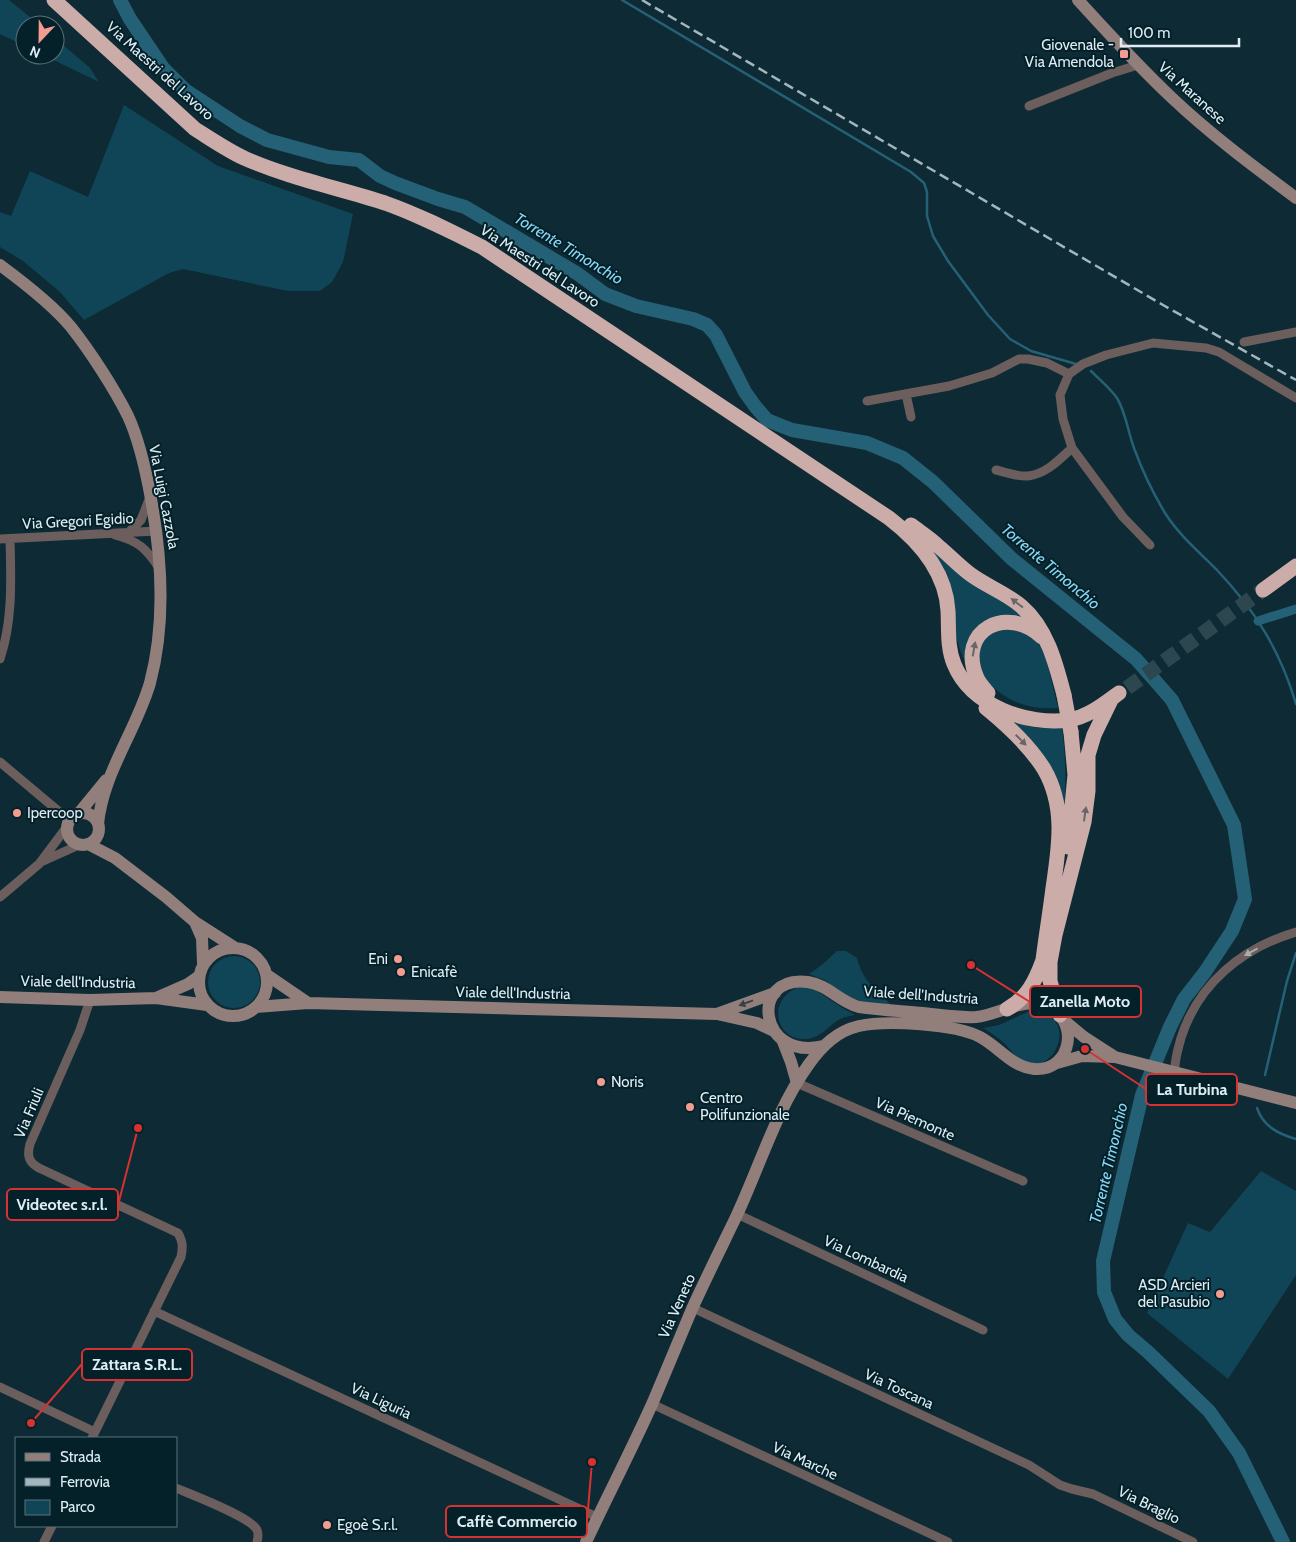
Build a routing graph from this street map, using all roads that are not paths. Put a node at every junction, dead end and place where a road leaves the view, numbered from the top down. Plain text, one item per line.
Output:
1 (54, 0) edge
2 (1078, 0) edge
3 (1138, 65) junction
4 (1029, 106) dead end
5 (1296, 198) edge
6 (0, 265) edge
7 (1296, 332) edge
8 (1244, 342) dead end
9 (1076, 369) junction
10 (906, 394) junction
11 (1296, 398) edge
12 (867, 401) dead end
13 (911, 417) dead end
14 (1072, 448) junction
15 (996, 470) dead end
16 (821, 473) junction
17 (150, 495) junction
18 (157, 531) junction
19 (128, 532) junction
20 (108, 534) junction
21 (0, 539) edge
22 (10, 539) junction
23 (1150, 545) dead end
24 (1296, 566) edge
25 (160, 570) junction
26 (1263, 590) tunnel mouth
27 (948, 628) junction
28 (1046, 642) junction
29 (0, 659) edge
30 (954, 665) junction
31 (988, 693) junction
32 (1120, 693) junction
33 (0, 762) edge
34 (109, 776) junction
35 (71, 821) junction
36 (98, 828) junction
37 (84, 844) junction
38 (115, 858) junction
39 (39, 864) junction
40 (0, 897) edge
41 (195, 922) junction
42 (1296, 932) edge
43 (234, 947) junction
44 (1047, 961) junction
45 (204, 963) junction
46 (266, 975) junction
47 (198, 977) junction
48 (774, 993) junction
49 (0, 997) edge
50 (156, 998) junction
51 (90, 1000) junction
52 (308, 1003) junction
53 (207, 1004) junction
54 (256, 1007) junction
55 (1007, 1009) junction
56 (717, 1014) junction
57 (1063, 1018) junction
58 (778, 1035) junction
59 (823, 1046) junction
60 (1115, 1057) junction
61 (1057, 1063) junction
62 (1172, 1071) junction
63 (797, 1083) junction
64 (1296, 1103) edge
65 (1023, 1181) dead end
66 (737, 1214) junction
67 (693, 1308) junction
68 (154, 1311) junction
69 (983, 1330) dead end
70 (0, 1387) edge
71 (652, 1404) junction
72 (94, 1435) edge
73 (178, 1489) edge
74 (1093, 1494) joint
75 (597, 1517) junction
76 (52, 1527) edge
77 (589, 1541) edge
78 (44, 1542) edge
79 (257, 1542) edge
80 (948, 1542) edge
81 (1193, 1542) edge

1 - 16 highway, Via Maestri del Lavoro
2 - 3 main road, Via Maranese
3 - 4 street
3 - 5 main road, Via Maranese
6 - 17 main road, Via Luigi Cazzola
7 - 8 street
9 - 10 street
9 - 11 street
9 - 14 street
10 - 12 street
10 - 13 street
14 - 15 street
14 - 23 street
16 - 27 highway, Via Maestri del Lavoro
28 -> 16 highway
17 - 18 main road, Via Luigi Cazzola
17 - 19 street
18 - 19 street, Via Gregori Egidio
18 - 25 main road, Via Luigi Cazzola
19 - 20 street, Via Gregori Egidio
20 - 22 street, Via Gregori Egidio
20 - 25 street
21 - 22 street, Via Gregori Egidio
22 - 29 street
24 - 26 highway
25 - 34 main road, Via Luigi Cazzola
27 - 30 highway
27 - 31 highway
31 -> 28 highway
28 - 44 highway, bridge
30 - 32 highway
30 -> 44 highway
31 - 32 highway
44 -> 32 highway
33 - 35 street
34 - 35 main road, Via Luigi Cazzola
34 - 36 main road, Via Luigi Cazzola
35 - 36 main road
35 - 37 main road
35 - 39 street
36 - 37 main road
36 - 38 main road
37 - 38 main road
37 - 39 street
38 - 41 main road
39 - 40 street
41 - 43 main road
41 - 45 main road
42 -> 62 street
43 - 45 main road
43 - 46 main road
44 - 55 highway
44 - 57 highway
45 - 47 main road
46 - 52 main road
46 - 54 main road
47 - 50 main road, Viale dell'Industria
47 - 53 main road
48 - 55 main road, Viale dell'Industria
48 -> 56 main road, Viale dell'Industria
48 - 58 main road
49 - 51 main road, Viale dell'Industria
50 - 51 main road, Viale dell'Industria
50 - 53 main road, Viale dell'Industria
51 - 68 street, Via Friuli
52 - 54 main road, Viale dell'Industria
52 - 56 main road, Viale dell'Industria
53 - 54 main road, Viale dell'Industria
55 - 57 main road, Viale dell'Industria
56 - 58 main road, Viale dell'Industria
57 - 60 main road, Viale dell'Industria
57 - 61 main road
58 - 59 main road, Viale dell'Industria
58 - 63 main road
59 - 61 main road, Viale dell'Industria
59 - 63 main road, Via Veneto
60 - 61 main road, Viale dell'Industria
60 - 62 main road, Viale dell'Industria
62 - 64 main road, Viale dell'Industria
63 - 65 street, Via Piemonte
63 - 66 main road, Via Veneto
66 - 67 main road, Via Veneto
66 - 69 street, Via Lombardia
67 - 71 main road, Via Veneto
67 - 74 street, Via Toscana
68 - 72 street
68 - 75 street, Via Liguria
70 - 72 street
71 - 75 main road, Via Veneto
71 - 80 street, Via Marche
73 - 79 street
74 - 81 street, Via Braglio
75 - 77 main road, Via Veneto
76 - 78 street

